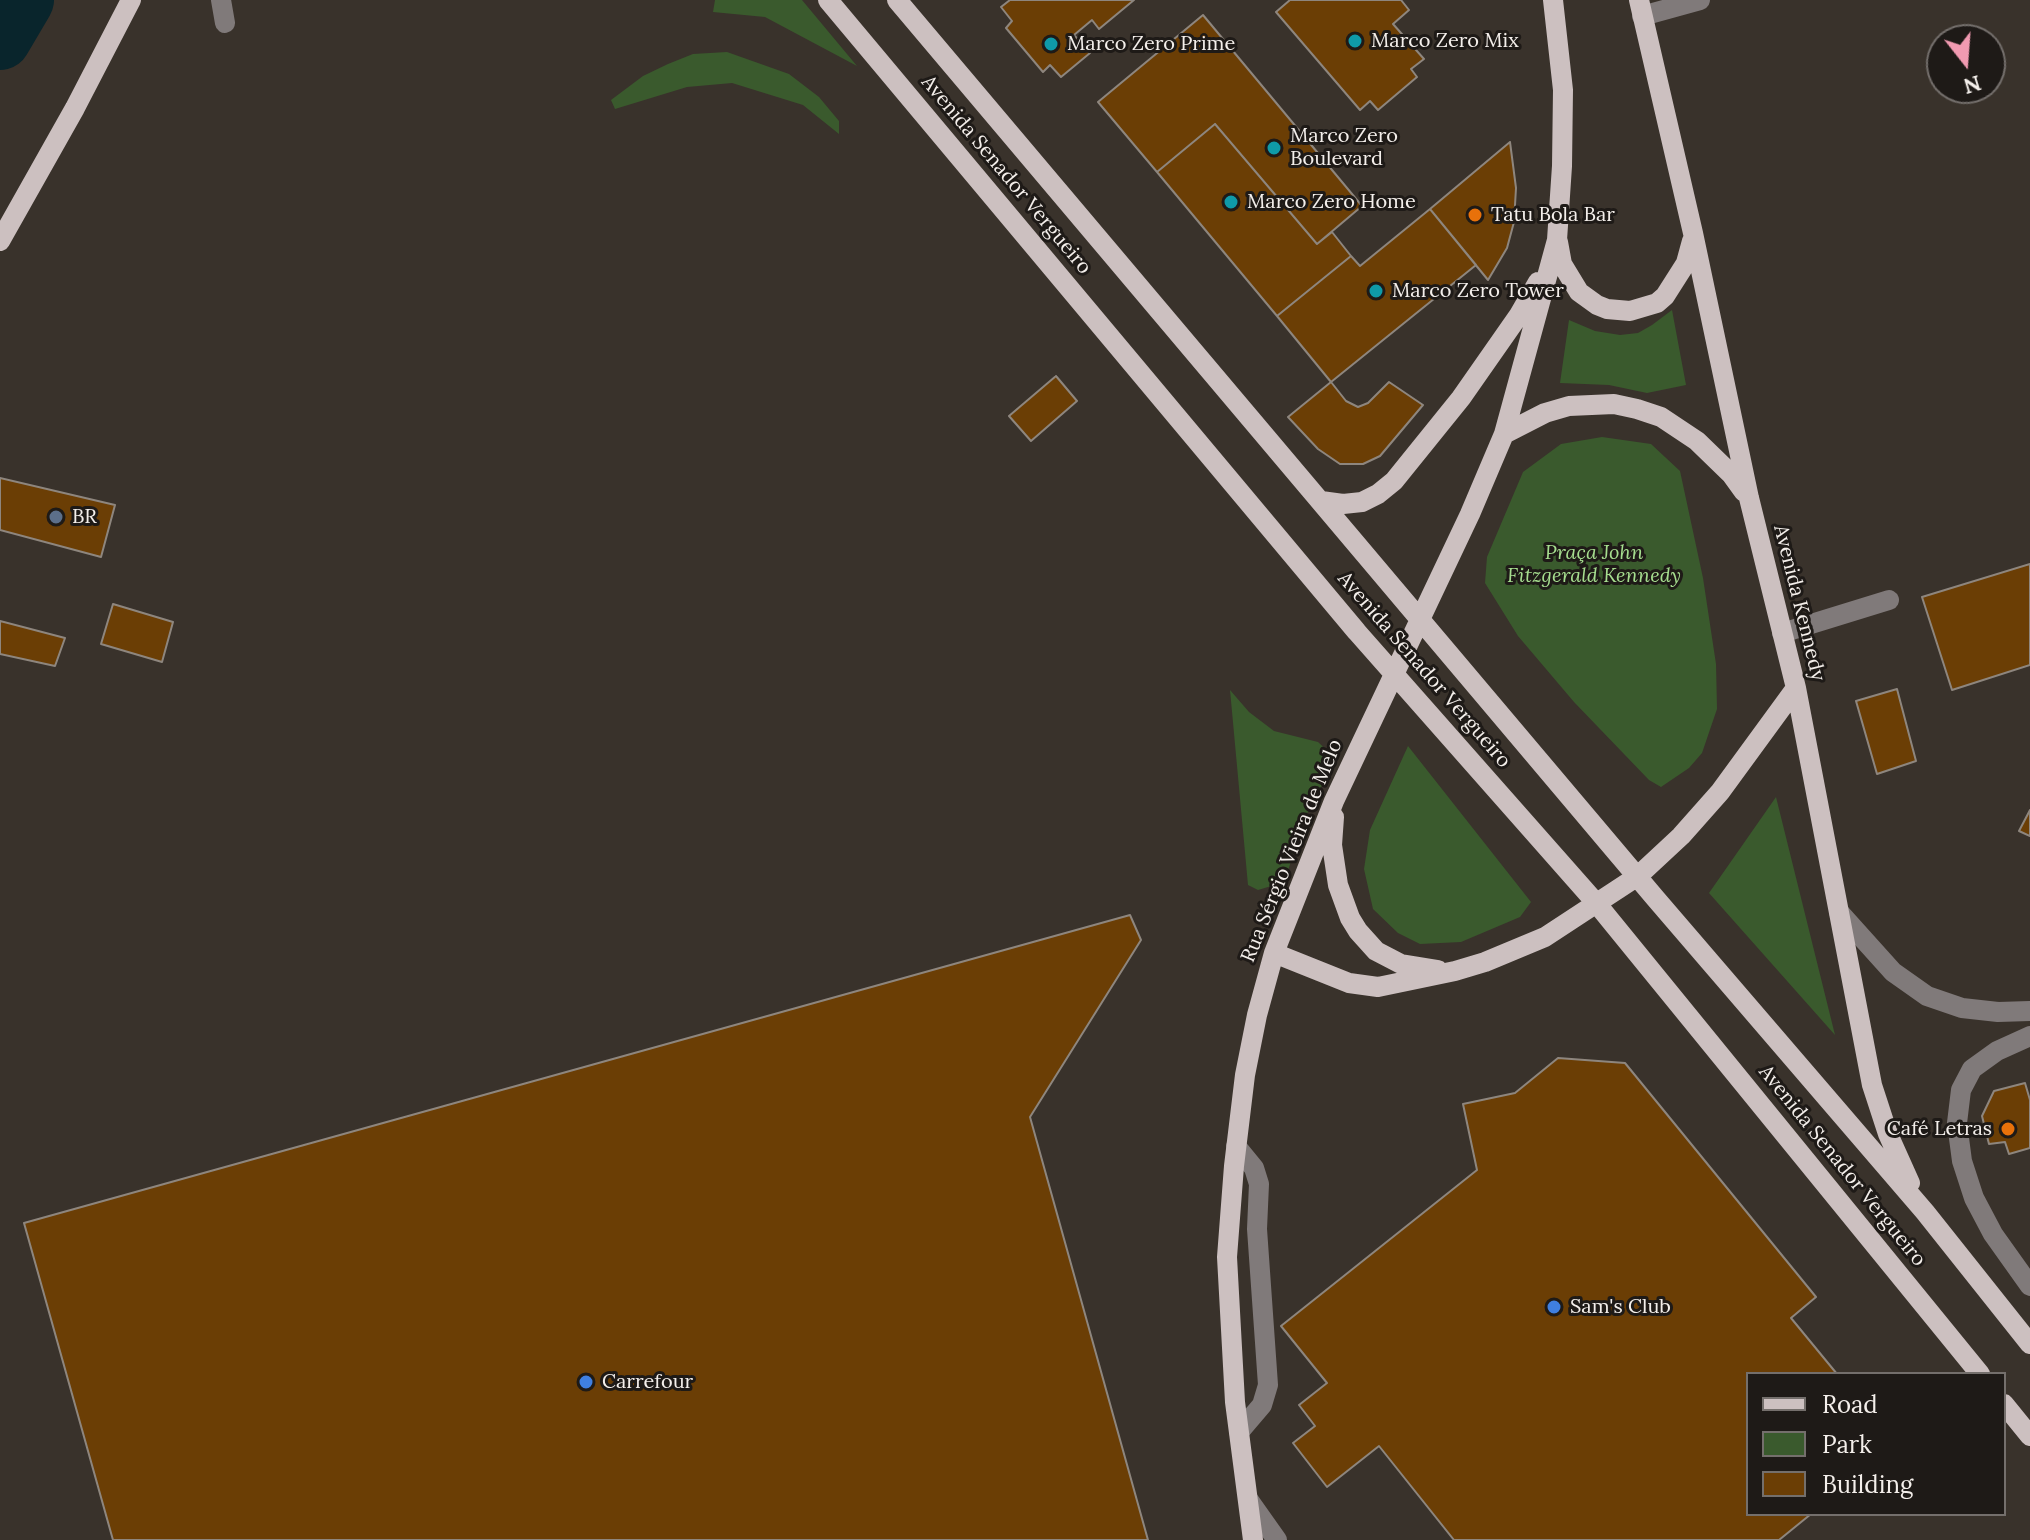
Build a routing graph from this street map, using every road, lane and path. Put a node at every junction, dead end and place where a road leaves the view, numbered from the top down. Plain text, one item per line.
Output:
1 (131, 0) edge
2 (221, 0) edge
3 (828, 0) edge
4 (897, 0) edge
5 (1553, 0) edge
6 (1700, 0) edge
7 (1640, 8) edge
8 (225, 23) dead end
9 (1693, 233) junction
10 (0, 241) edge
11 (1555, 249) junction
12 (1504, 434) junction
13 (1749, 498) junction
14 (1321, 501) junction
15 (1889, 600) dead end
16 (1420, 620) junction
17 (1782, 633) junction
18 (1393, 674) junction
19 (1796, 688) junction
20 (1334, 801) junction
21 (1638, 876) junction
22 (1597, 904) junction
23 (1839, 912) junction
24 (1274, 953) junction
25 (1455, 971) junction
26 (2030, 1011) edge
27 (2030, 1036) edge
28 (1236, 1146) junction
29 (1925, 1212) junction
30 (2030, 1286) edge
31 (2030, 1344) edge
32 (1978, 1372) edge
33 (2006, 1406) edge
34 (1239, 1432) junction
35 (2030, 1436) edge
36 (1248, 1499) junction
37 (1253, 1540) edge
38 (1277, 1540) edge

1 - 10 main road
2 - 8 street
3 - 18 main road, Avenida Senador Vergueiro
4 - 14 main road, Avenida Senador Vergueiro
5 - 11 main road
6 - 7 street
7 - 9 main road, Avenida Kennedy
9 - 11 main road
9 - 13 main road, Avenida Kennedy
11 - 12 main road
11 - 14 main road
12 - 13 main road
12 - 16 main road
13 - 17 main road, Avenida Kennedy
14 - 16 main road, Avenida Senador Vergueiro
15 - 17 street
16 - 18 main road, Rua Sérgio Vieira de Melo
16 - 21 main road, Avenida Senador Vergueiro
17 - 19 main road, Avenida Kennedy
18 - 20 main road, Rua Sérgio Vieira de Melo
18 - 22 main road, Avenida Senador Vergueiro
19 - 21 main road
19 - 23 main road, Avenida Kennedy
20 - 24 main road, Rua Sérgio Vieira de Melo
20 - 25 main road
21 - 22 main road
21 - 29 main road, Avenida Senador Vergueiro
22 - 25 main road
22 - 32 main road, Avenida Senador Vergueiro
23 - 26 street
23 - 29 main road, Avenida Kennedy
24 - 25 main road
24 - 28 main road, Rua Sérgio Vieira de Melo
27 - 30 street
28 - 34 main road, Rua Sérgio Vieira de Melo
28 - 34 street
29 - 31 main road, Avenida Senador Vergueiro
33 - 35 main road
34 - 36 main road, Rua Sérgio Vieira de Melo
36 - 37 main road, Rua Sérgio Vieira de Melo
36 - 38 street

